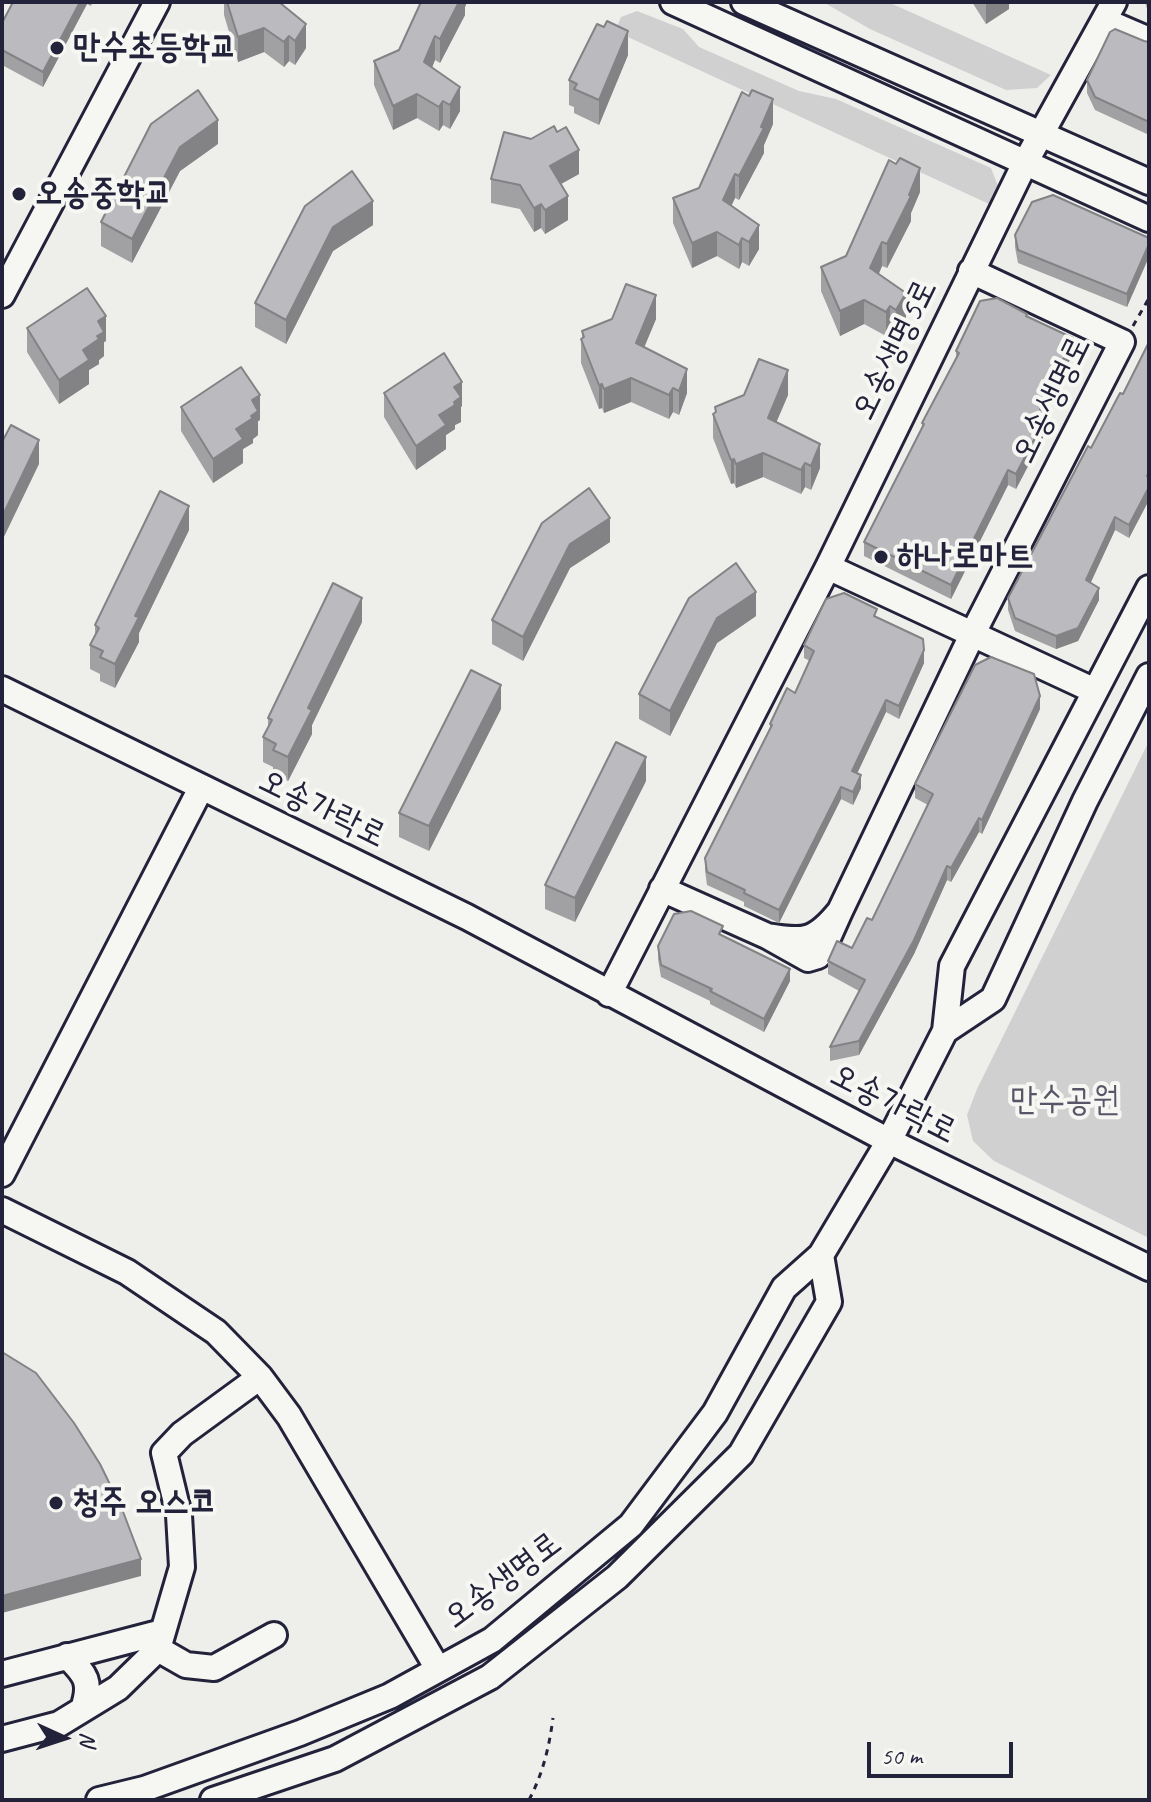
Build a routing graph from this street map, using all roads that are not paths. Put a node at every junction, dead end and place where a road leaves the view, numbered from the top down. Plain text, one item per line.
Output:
1 (157, 2) edge
2 (673, 2) edge
3 (744, 2) edge
4 (1109, 11) edge
5 (1149, 40) edge
6 (1039, 135) junction
7 (1025, 163) junction
8 (1149, 182) edge
9 (1149, 219) edge
10 (971, 271) junction
11 (2, 295) edge
12 (828, 567) junction
13 (1149, 588) edge
14 (972, 635) junction
15 (1149, 676) edge
16 (2, 689) edge
17 (1095, 691) junction
18 (201, 788) junction
19 (662, 889) junction
20 (609, 994) junction
21 (945, 1031) junction
22 (889, 1141) junction
23 (2, 1174) edge
24 (2, 1210) edge
25 (821, 1255) junction
26 (1149, 1268) edge
27 (260, 1377) junction
28 (274, 1635) dead end
29 (160, 1640) junction
30 (67, 1656) junction
31 (438, 1669) junction
32 (2, 1674) edge
33 (83, 1709) junction
34 (2, 1739) edge
35 (99, 1800) edge
36 (213, 1800) edge

1 - 11 street
2 - 7 street
3 - 6 street
4 - 5 street
4 - 6 street, 오송생명5로
6 - 7 street, 오송생명5로
6 - 8 street
7 - 9 street
7 - 10 street, 오송생명5로
10 - 12 street, 오송생명5로
10 - 14 street, 오송생명로
12 - 14 street
12 - 19 street
13 - 17 street, 오송생명로
14 - 17 street
14 - 19 street, 오송생명로
15 - 21 street, 오송생명로
16 - 18 street, 오송가락로
17 - 21 street, 오송생명로
18 - 20 street, 오송가락로
18 - 23 street
19 - 20 street
20 - 22 street, 오송가락로
21 - 22 street, 오송생명로
22 - 25 street, 오송생명로
22 - 26 street, 오송가락로
24 - 27 street
25 - 31 street, 오송생명로
25 - 36 street, 오송생명로
27 - 29 street
27 - 31 street
28 - 29 street
29 - 30 street
29 - 33 street
30 - 32 street
30 - 33 street
31 - 35 street, 오송생명로
33 - 34 street

